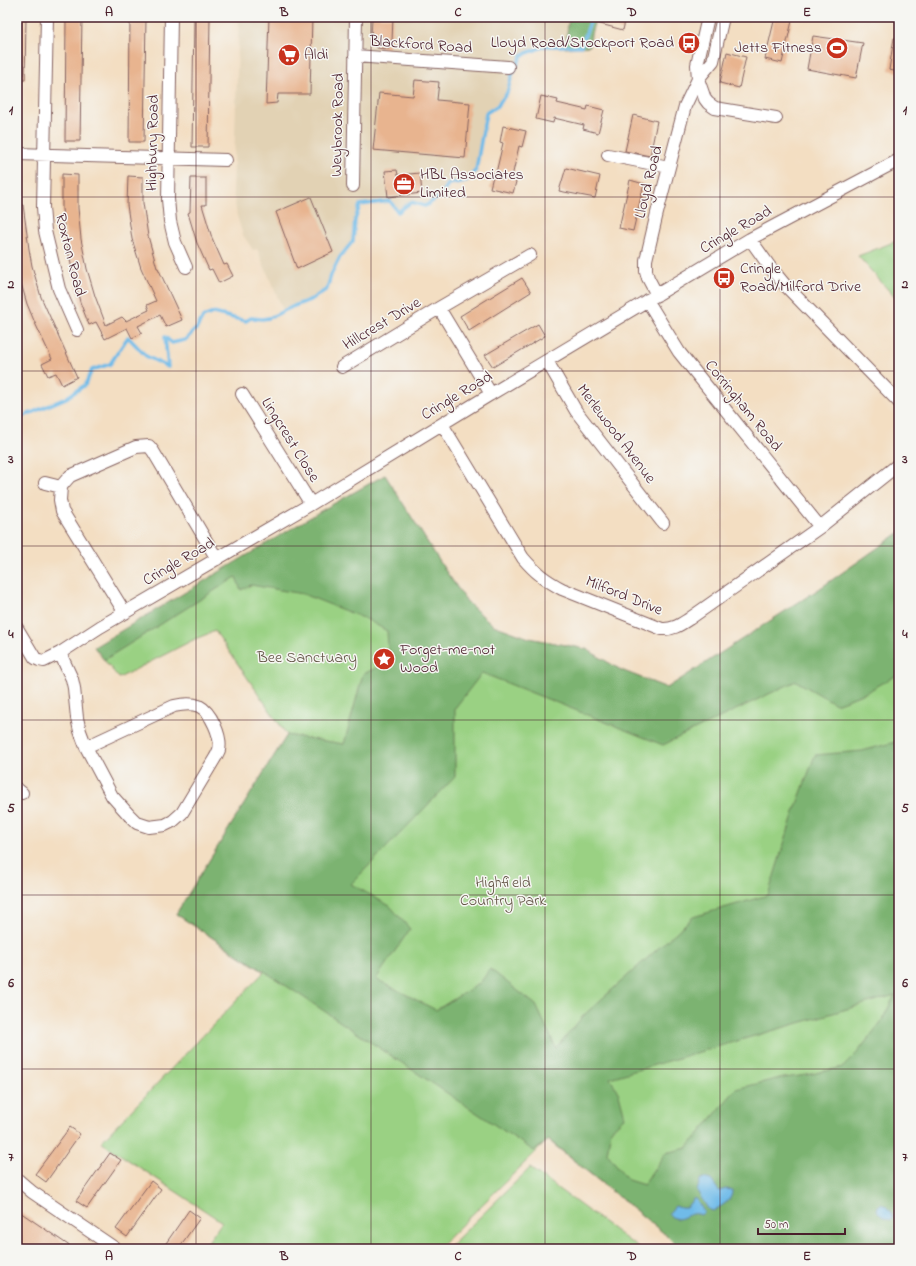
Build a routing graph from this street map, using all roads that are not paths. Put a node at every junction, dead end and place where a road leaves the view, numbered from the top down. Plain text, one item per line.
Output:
1 (46, 17) edge
2 (171, 17) edge
3 (356, 17) edge
4 (708, 17) edge
5 (723, 17) edge
6 (355, 56) junction
7 (508, 67) dead end
8 (698, 79) junction
9 (776, 118) dead end
10 (17, 154) edge
11 (43, 155) junction
12 (608, 155) dead end
13 (168, 158) junction
14 (226, 160) dead end
15 (899, 160) edge
16 (669, 168) junction
17 (353, 186) dead end
18 (750, 239) junction
19 (530, 255) dead end
20 (186, 267) dead end
21 (652, 297) junction
22 (439, 308) junction
23 (77, 330) dead end
24 (546, 361) junction
25 (342, 367) dead end
26 (242, 394) dead end
27 (491, 394) junction
28 (899, 402) edge
29 (442, 424) junction
30 (899, 464) edge
31 (45, 483) dead end
32 (61, 487) junction
33 (311, 504) junction
34 (663, 523) dead end
35 (820, 527) junction
36 (217, 559) junction
37 (125, 612) junction
38 (17, 628) edge
39 (60, 653) junction
40 (86, 748) junction
41 (17, 1179) edge
42 (116, 1249) edge

1 - 11 street, Roxton Road
2 - 13 street, Highbury Road
3 - 6 street, Weybrook Road
4 - 8 street, Lloyd Road
5 - 8 street, Lloyd Road
6 - 7 street, Blackford Road
6 - 17 street, Weybrook Road
8 - 9 street
8 - 16 street, Lloyd Road
10 - 11 street
11 - 13 street
11 - 23 street, Roxton Road
12 - 16 street
13 - 14 street
13 - 20 street, Highbury Road
15 - 18 street, Cringle Road
16 - 21 street, Lloyd Road
18 - 21 street, Cringle Road
18 - 28 street
19 - 22 street, Hillcrest Drive
21 - 24 street, Cringle Road
21 - 35 street, Corringham Road
22 - 25 street, Hillcrest Drive
22 - 27 street, Hillcrest Drive
24 - 27 street, Cringle Road
24 - 34 street, Merlewood Avenue
26 - 33 street, Lingcrest Close
27 - 29 street, Cringle Road
29 - 33 street, Cringle Road
29 - 35 street, Milford Drive
30 - 35 street, Milford Drive
31 - 32 street
32 - 36 street
32 - 37 street
33 - 36 street, Cringle Road
36 - 37 street, Cringle Road
37 - 39 street, Cringle Road
38 - 39 street, Cringle Road
39 - 40 street
40 - 40 street
41 - 42 street

